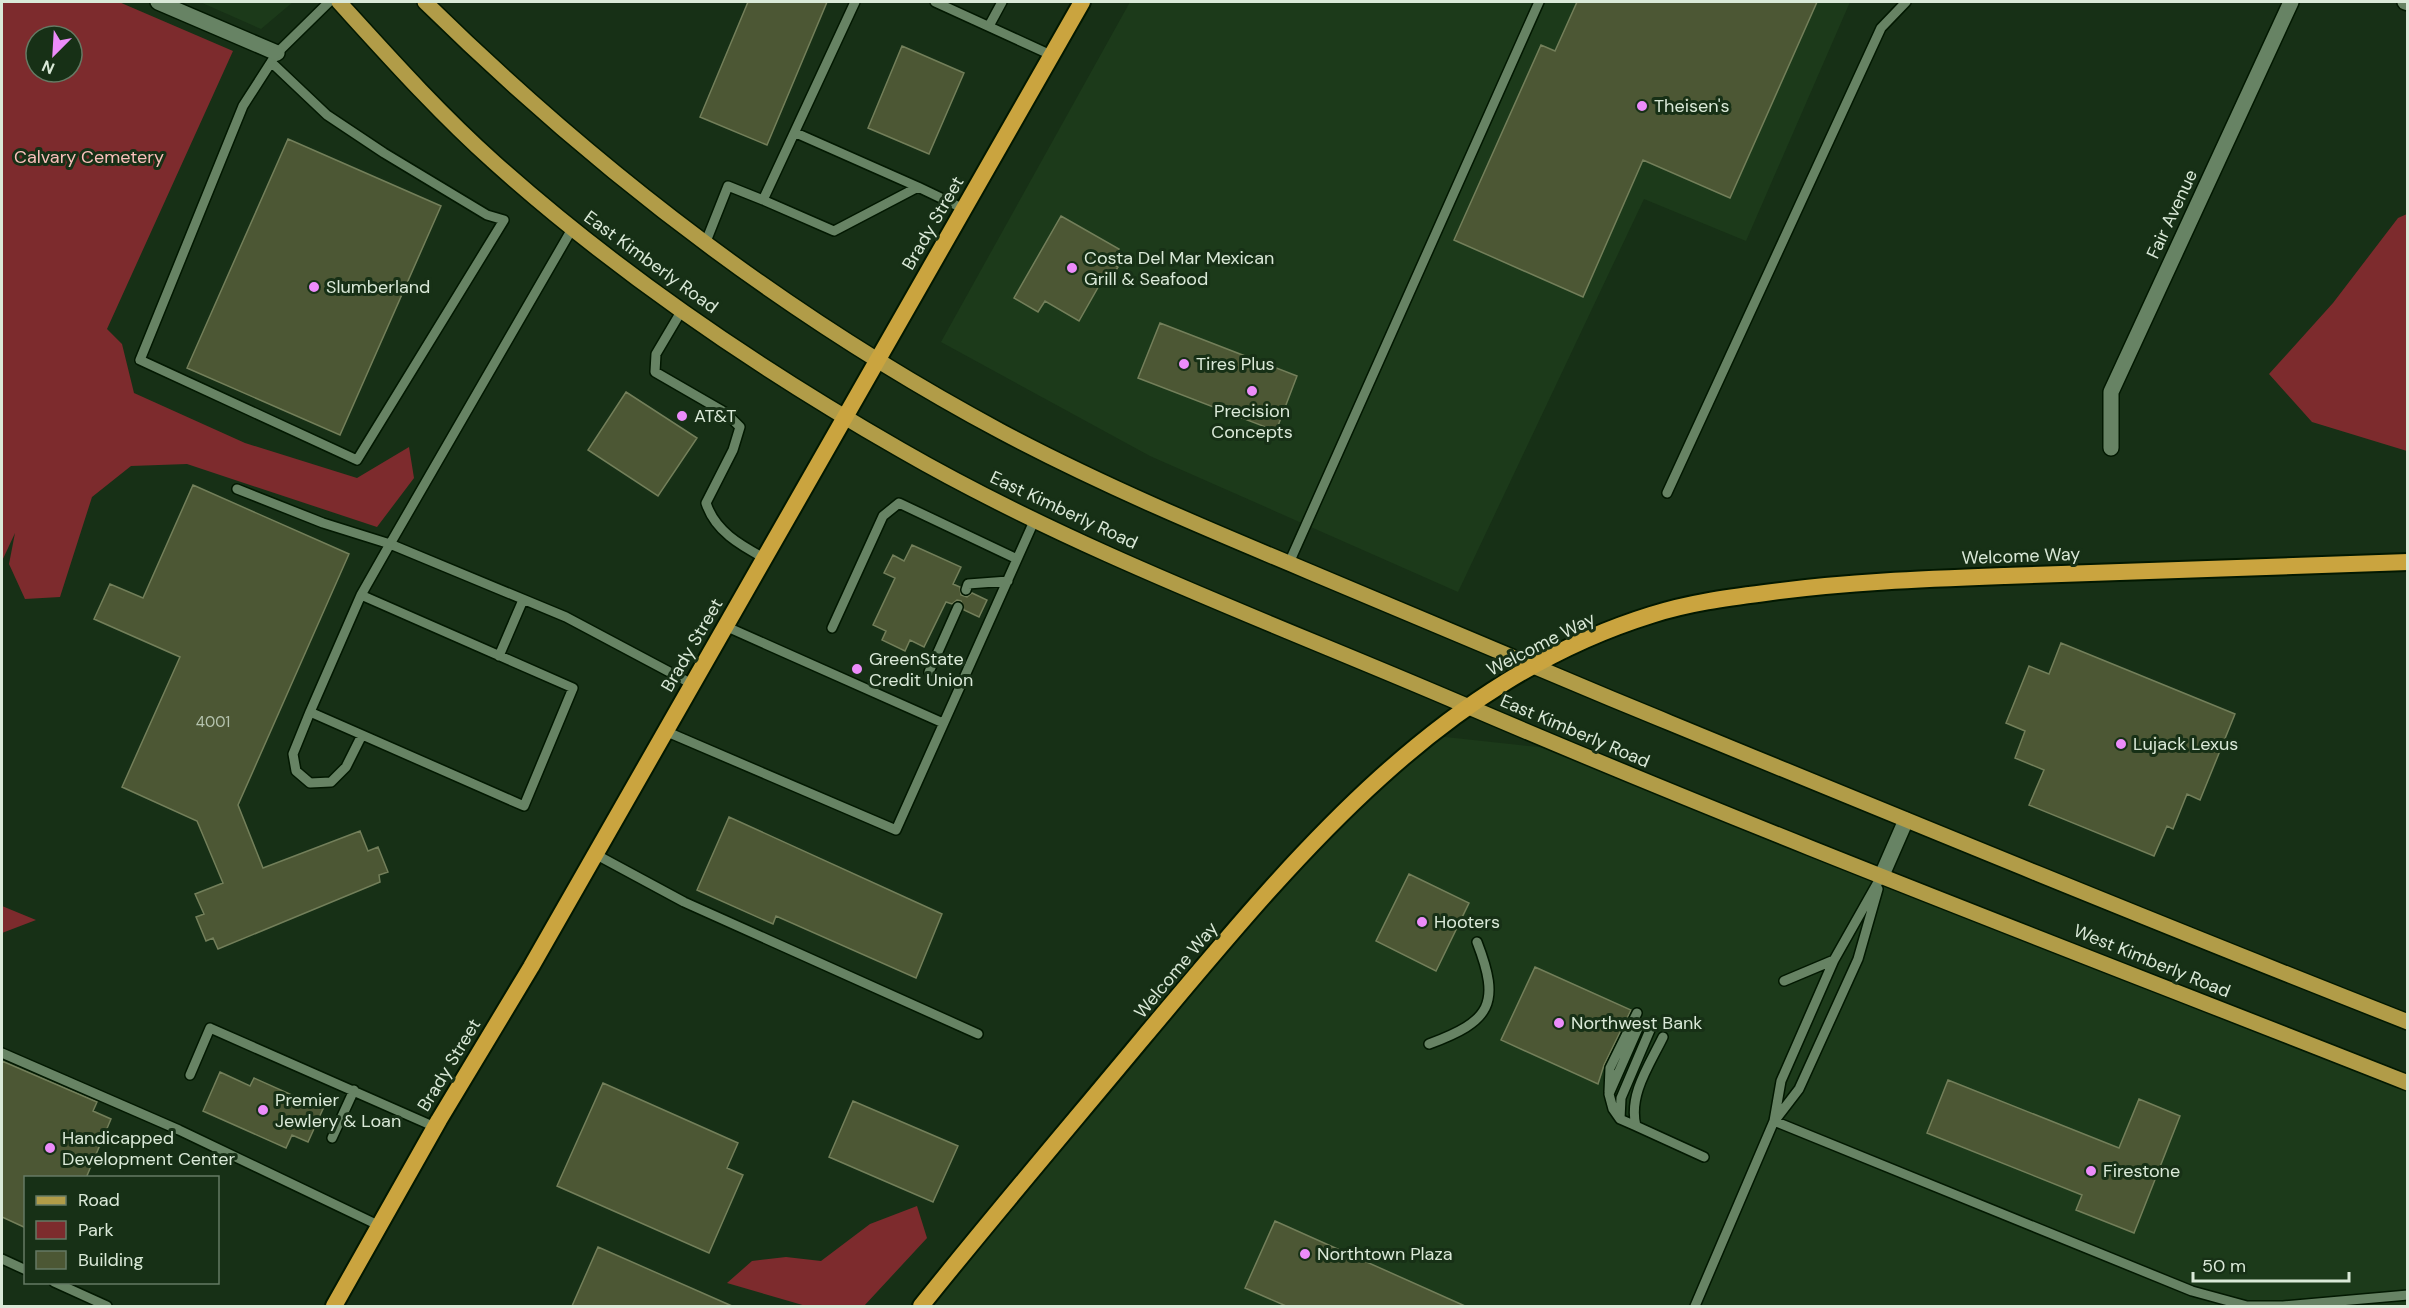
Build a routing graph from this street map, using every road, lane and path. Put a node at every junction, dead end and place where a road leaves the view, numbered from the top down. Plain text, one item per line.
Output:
1 (158, 2) edge
2 (329, 2) edge
3 (339, 2) edge
4 (425, 2) edge
5 (855, 2) edge
6 (935, 2) edge
7 (1002, 2) edge
8 (1082, 2) edge
9 (1539, 2) edge
10 (1906, 2) edge
11 (2291, 2) edge
12 (989, 26) junction
13 (1051, 55) junction
14 (274, 58) junction
15 (796, 133) junction
16 (918, 187) junction
17 (763, 200) junction
18 (964, 209) junction
19 (572, 229) junction
20 (705, 244) junction
21 (682, 310) junction
22 (878, 359) junction
23 (845, 416) junction
24 (2110, 448) dead end
25 (237, 489) dead end
26 (1667, 493) dead end
27 (1035, 519) junction
28 (390, 544) junction
29 (764, 558) junction
30 (1017, 559) junction
31 (2408, 562) edge
32 (1289, 563) junction
33 (1008, 581) junction
34 (966, 590) dead end
35 (361, 595) junction
36 (523, 600) junction
37 (958, 607) dead end
38 (725, 626) junction
39 (832, 628) dead end
40 (499, 656) junction
41 (1533, 666) junction
42 (929, 672) dead end
43 (692, 684) junction
44 (1467, 706) junction
45 (310, 712) junction
46 (943, 723) junction
47 (665, 731) junction
48 (362, 735) junction
49 (1906, 820) junction
50 (595, 854) junction
51 (1882, 874) junction
52 (1477, 942) dead end
53 (1834, 960) junction
54 (1784, 981) dead end
55 (1636, 1013) dead end
56 (2408, 1022) edge
57 (1639, 1026) dead end
58 (1650, 1030) dead end
59 (978, 1034) dead end
60 (1663, 1037) dead end
61 (1429, 1044) dead end
62 (2, 1053) edge
63 (190, 1075) dead end
64 (2408, 1083) edge
65 (354, 1090) junction
66 (1609, 1094) junction
67 (1620, 1119) junction
68 (1774, 1120) junction
69 (1636, 1126) junction
70 (435, 1127) junction
71 (332, 1138) dead end
72 (1704, 1157) dead end
73 (380, 1226) junction
74 (2, 1259) edge
75 (24, 1269) edge
76 (58, 1284) edge
77 (2408, 1295) edge
78 (107, 1306) edge
79 (334, 1306) edge
80 (921, 1306) edge
81 (1695, 1306) edge

1 - 14 street
2 - 14 lane
3 - 19 main road, East Kimberly Road
4 - 20 main road
5 - 15 lane
6 - 12 lane
7 - 12 lane
8 - 13 highway, Brady Street
9 - 32 lane
10 - 26 lane
11 - 24 street, Fair Avenue
12 - 13 lane
13 - 18 highway, Brady Street
14 - 14 lane
15 - 16 lane
15 - 17 lane
16 - 17 lane
16 - 18 lane
17 - 20 lane
18 - 22 highway, Brady Street
19 - 21 main road, East Kimberly Road
19 - 28 lane
20 - 22 main road
21 - 23 main road, East Kimberly Road
21 - 29 lane
22 - 23 highway, Brady Street
22 - 32 main road
23 - 27 main road, East Kimberly Road
23 - 29 highway, Brady Street
25 - 28 lane
27 - 30 lane
27 - 44 main road, East Kimberly Road
28 - 35 lane
28 - 36 lane
29 - 38 highway, Brady Street
30 - 33 lane
30 - 39 lane
31 - 41 highway, Welcome Way
32 - 41 main road
33 - 34 lane
33 - 46 lane
35 - 40 lane
35 - 45 lane
36 - 40 lane
36 - 43 lane
37 - 42 lane
38 - 43 highway, Brady Street
38 - 46 lane
40 - 48 lane
41 - 44 highway, Welcome Way
41 - 49 main road
43 - 47 highway, Brady Street
44 - 51 main road, East Kimberly Road
44 - 80 highway, Welcome Way
45 - 48 lane
45 - 48 lane
46 - 47 lane
47 - 50 highway, Brady Street
49 - 51 street
49 - 56 main road, West Kimberly Road
50 - 59 lane
50 - 70 highway, Brady Street
51 - 53 lane
51 - 64 main road, West Kimberly Road
51 - 68 lane
52 - 61 lane
53 - 54 lane
53 - 68 lane
55 - 66 lane
57 - 66 lane
58 - 67 lane
60 - 69 lane
62 - 73 lane
63 - 65 lane
65 - 70 lane
65 - 71 lane
66 - 67 lane
67 - 69 lane
68 - 77 lane
68 - 81 lane
69 - 72 lane
70 - 73 highway, Brady Street
73 - 79 highway, Brady Street
74 - 75 lane
76 - 78 lane

